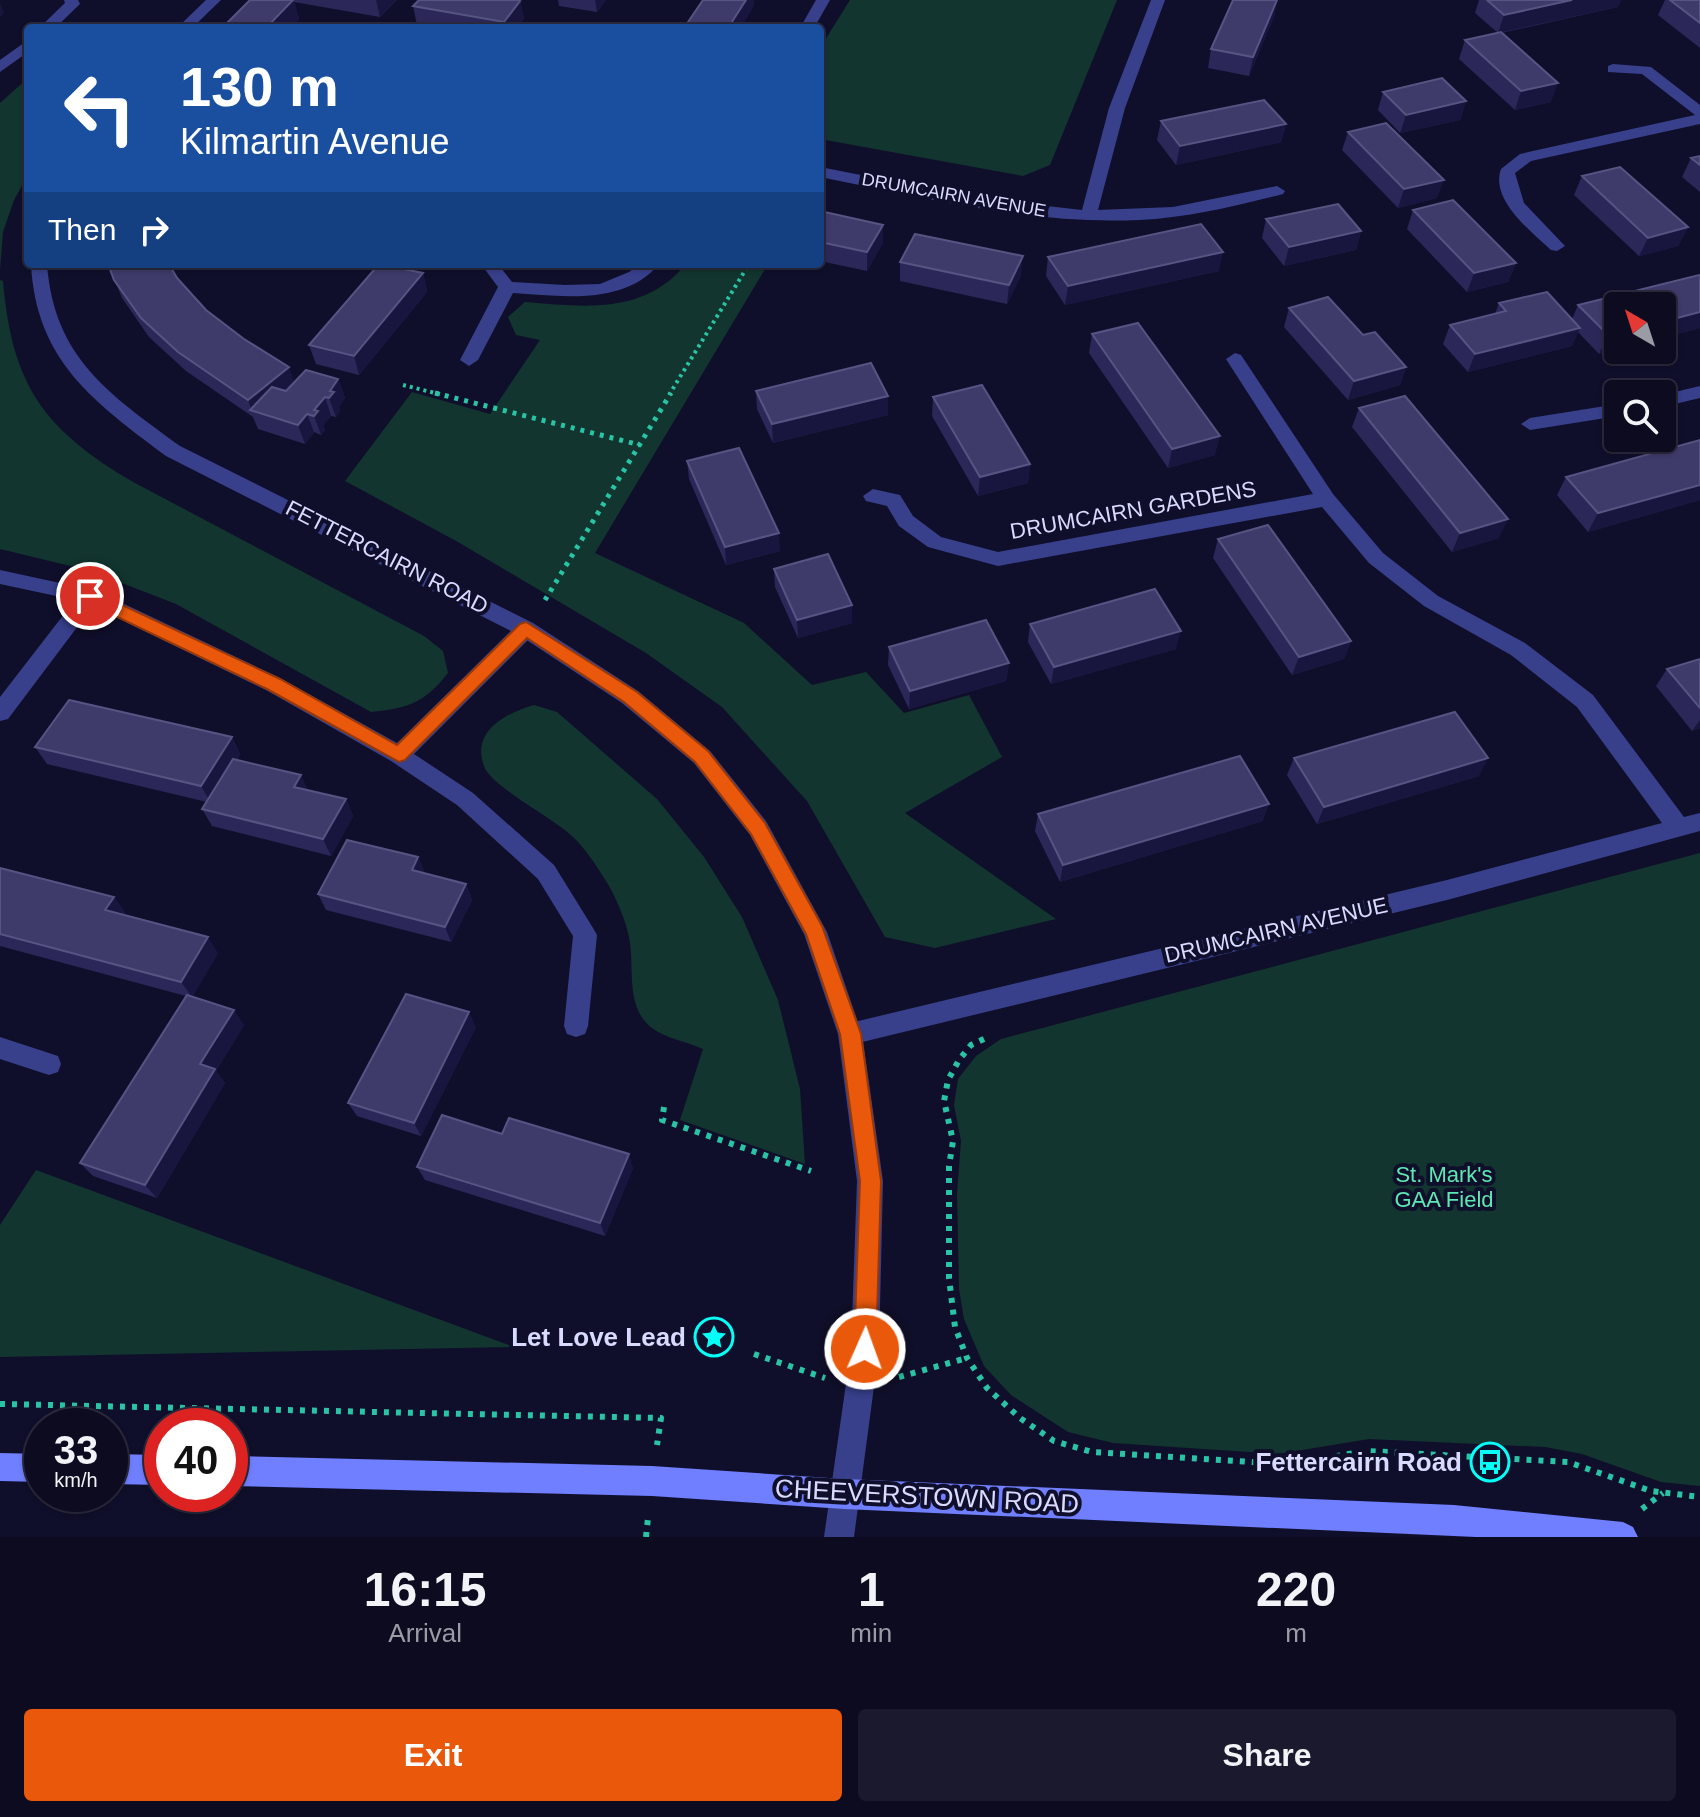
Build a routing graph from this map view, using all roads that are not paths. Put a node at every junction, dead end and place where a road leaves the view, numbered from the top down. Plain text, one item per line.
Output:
1 (71, 0) edge
2 (214, 0) edge
3 (823, 0) edge
4 (1158, 0) edge
5 (55, 24) edge
6 (188, 24) edge
7 (809, 24) edge
8 (24, 47) edge
9 (0, 68) edge
10 (1613, 69) dead end
11 (1700, 112) edge
12 (1700, 119) edge
13 (824, 173) edge
14 (1277, 191) dead end
15 (1089, 215) junction
16 (1557, 246) dead end
17 (39, 268) edge
18 (492, 268) edge
19 (647, 268) edge
20 (507, 287) junction
21 (1235, 359) dead end
22 (469, 360) dead end
23 (1700, 392) edge
24 (1676, 398) edge
25 (1604, 412) edge
26 (1530, 424) dead end
27 (873, 496) dead end
28 (1326, 499) junction
29 (0, 577) edge
30 (90, 596) junction
31 (526, 629) junction
32 (0, 713) edge
33 (399, 755) junction
34 (1690, 825) edge
35 (576, 1026) dead end
36 (850, 1034) junction
37 (0, 1048) edge
38 (49, 1064) dead end
39 (0, 1467) edge
40 (24, 1468) edge
41 (248, 1471) edge
42 (844, 1494) junction
43 (839, 1537) edge
44 (1623, 1537) edge

1 - 5 street
2 - 6 street
3 - 7 street
4 - 15 street
8 - 9 street
10 - 11 street
12 - 16 street
13 - 15 street, DRUMCAIRN AVENUE
14 - 15 street, DRUMCAIRN AVENUE
17 - 31 street, FETTERCAIRN ROAD
18 - 20 street
19 - 20 street
20 - 22 street
21 - 28 street
23 - 24 street
25 - 26 street
27 - 28 street, DRUMCAIRN GARDENS
28 - 34 street
29 - 30 street
30 - 32 street
30 - 33 street
31 - 33 street
31 - 36 street, FETTERCAIRN ROAD
33 - 35 street
34 - 36 street, DRUMCAIRN AVENUE
36 - 42 street, FETTERCAIRN ROAD
37 - 38 street
39 - 40 main road
41 - 42 main road, CHEEVERSTOWN ROAD
42 - 43 street, FETTERCAIRN ROAD
42 - 44 main road, CHEEVERSTOWN ROAD

